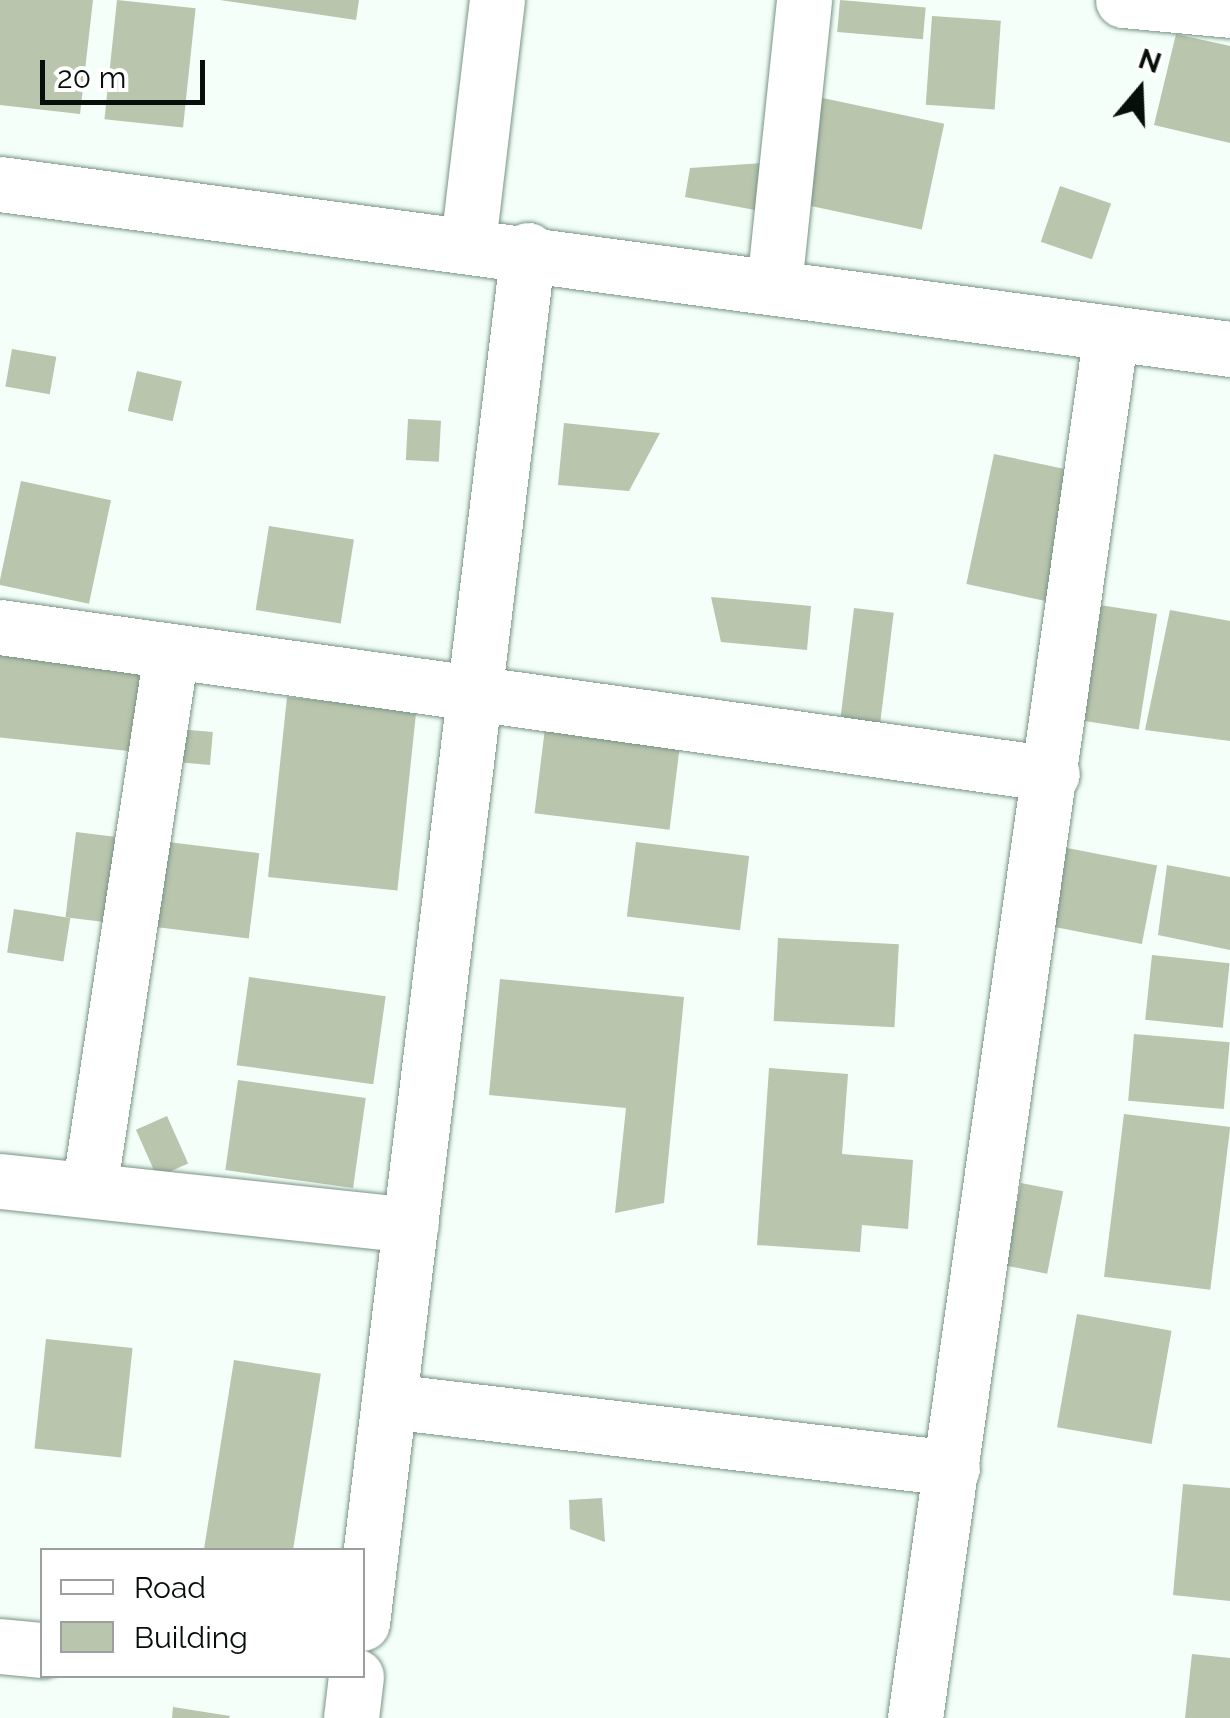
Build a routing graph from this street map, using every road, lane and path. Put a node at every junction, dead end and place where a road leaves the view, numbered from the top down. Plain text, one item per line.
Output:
1 (496, 0) edge
2 (804, 0) edge
3 (1123, 0) edge
4 (1230, 10) edge
5 (0, 184) edge
6 (468, 244) junction
7 (528, 250) junction
8 (774, 286) junction
9 (1111, 333) junction
10 (1230, 349) edge
11 (0, 627) edge
12 (171, 652) junction
13 (475, 695) junction
14 (1052, 774) junction
15 (0, 1181) edge
16 (88, 1190) junction
17 (411, 1226) junction
18 (390, 1400) junction
19 (952, 1468) junction
20 (365, 1599) edge
21 (0, 1646) edge
22 (40, 1650) edge
23 (915, 1718) edge

1 - 6 street
2 - 8 street
3 - 4 street
5 - 6 street
6 - 7 street
7 - 8 street
7 - 13 street
8 - 9 street
9 - 10 street
9 - 14 street
11 - 12 street
12 - 13 street
12 - 16 street
13 - 14 street
13 - 17 street
14 - 19 street
15 - 16 street
16 - 17 street
17 - 18 street
18 - 19 street
18 - 20 street
19 - 23 street
21 - 22 street

